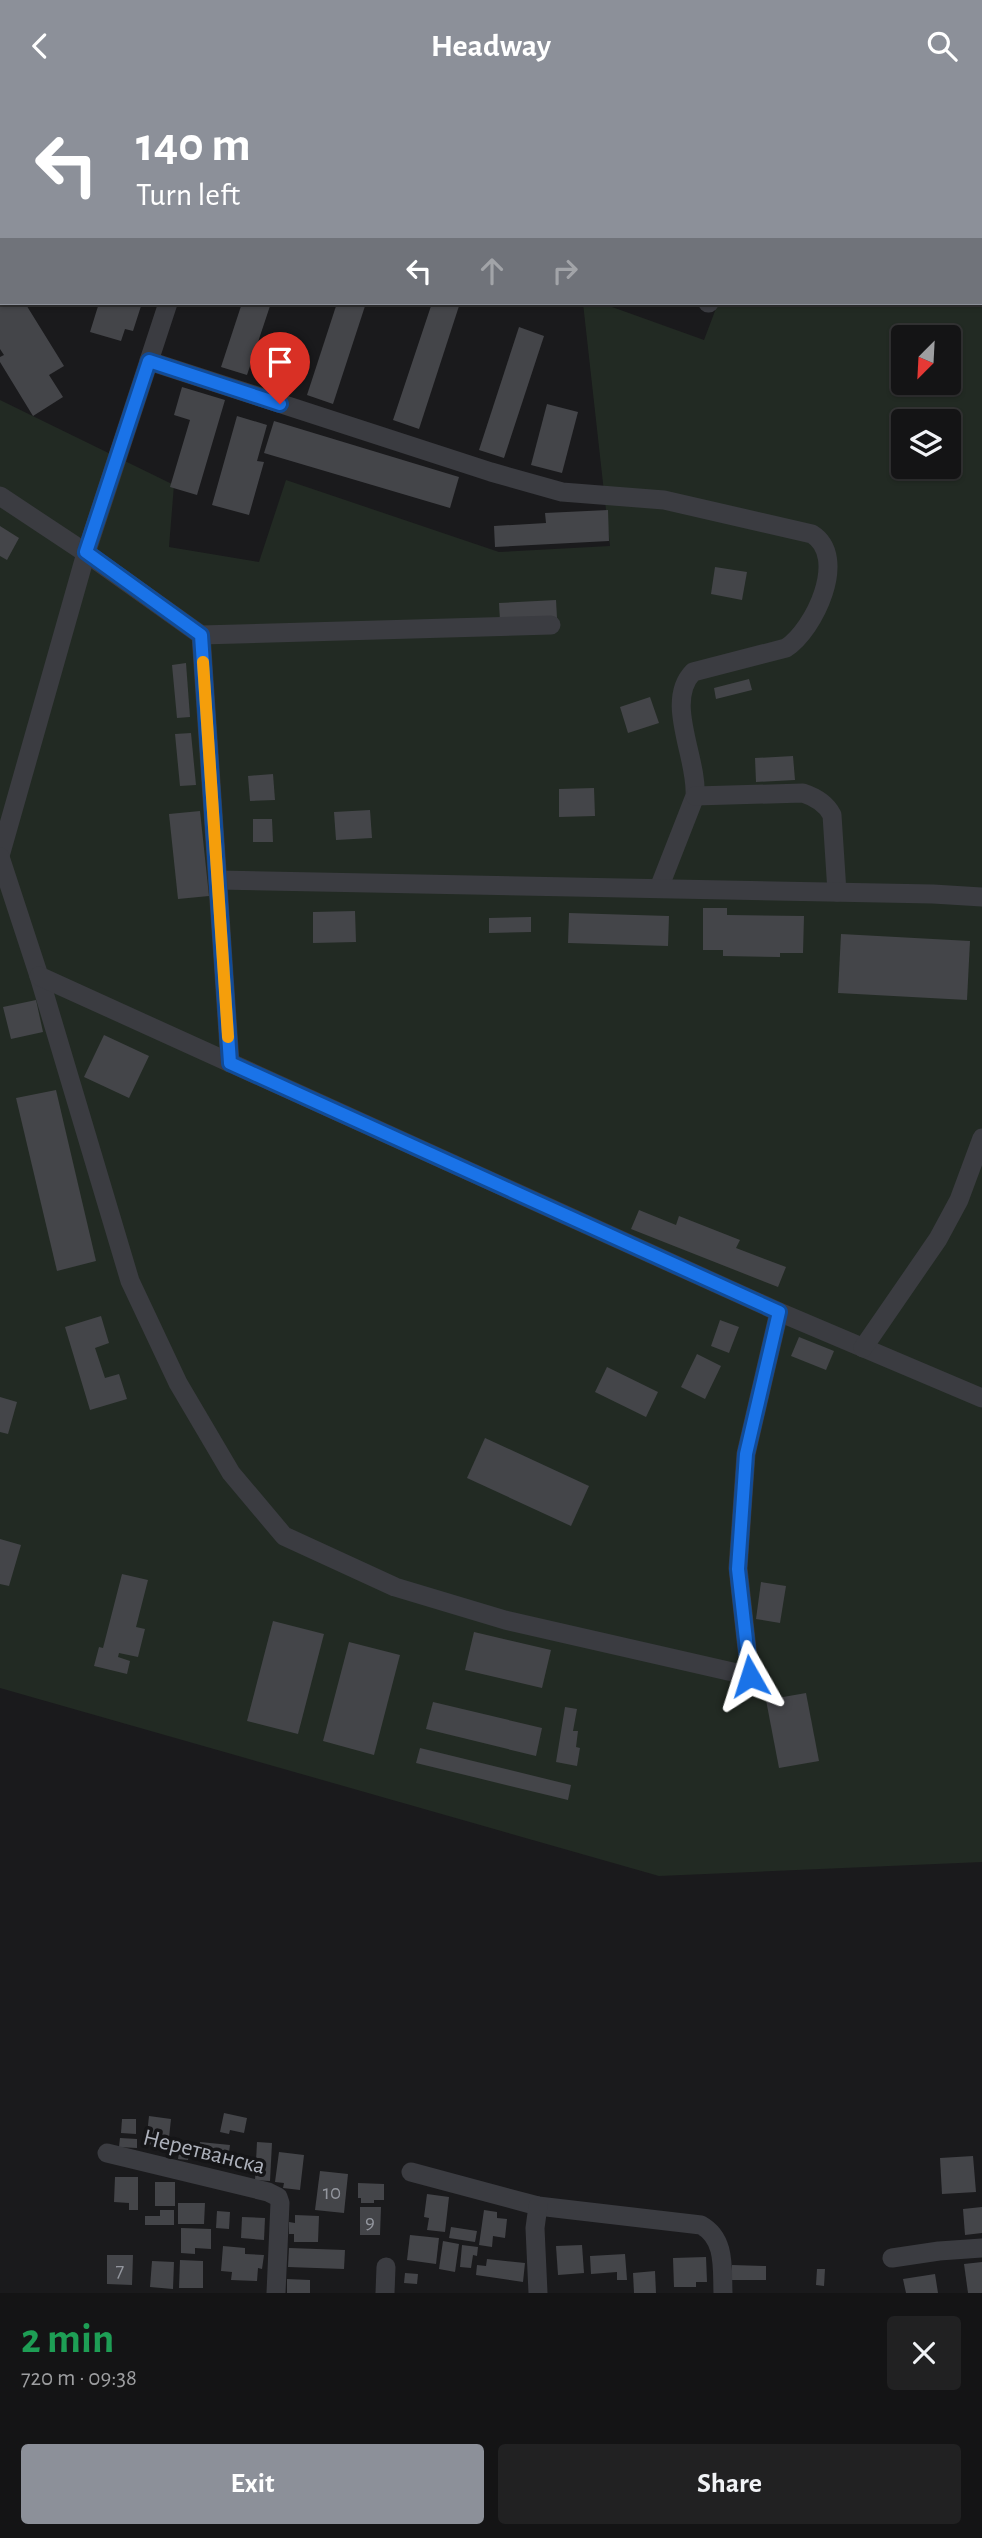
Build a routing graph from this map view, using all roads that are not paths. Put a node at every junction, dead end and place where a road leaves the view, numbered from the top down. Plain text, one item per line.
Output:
1 (167, 305) edge
2 (149, 361) junction
3 (0, 496) edge
4 (86, 552) junction
5 (551, 625) dead end
6 (201, 635) junction
7 (695, 796) junction
8 (0, 857) edge
9 (218, 880) junction
10 (659, 888) junction
11 (836, 892) junction
12 (982, 897) edge
13 (39, 976) junction
14 (230, 1063) junction
15 (982, 1138) edge
16 (779, 1312) junction
17 (863, 1347) junction
18 (982, 1398) edge
19 (107, 2153) dead end
20 (411, 2172) dead end
21 (538, 2206) junction
22 (982, 2248) edge
23 (892, 2258) dead end
24 (386, 2267) dead end
25 (276, 2293) edge
26 (385, 2293) edge
27 (538, 2293) edge
28 (723, 2293) edge

1 - 2 street
2 - 4 street
2 - 7 street
3 - 4 street
4 - 6 street
4 - 8 street
5 - 6 street
6 - 9 street
7 - 10 street
7 - 11 street
8 - 13 street
9 - 10 street
9 - 14 street
10 - 11 street
11 - 12 street
13 - 14 street
13 - 16 street
14 - 16 street
15 - 17 street
16 - 17 street
17 - 18 street
19 - 25 street, Неретванска
20 - 21 street
21 - 27 street
21 - 28 street
22 - 23 street
24 - 26 street

